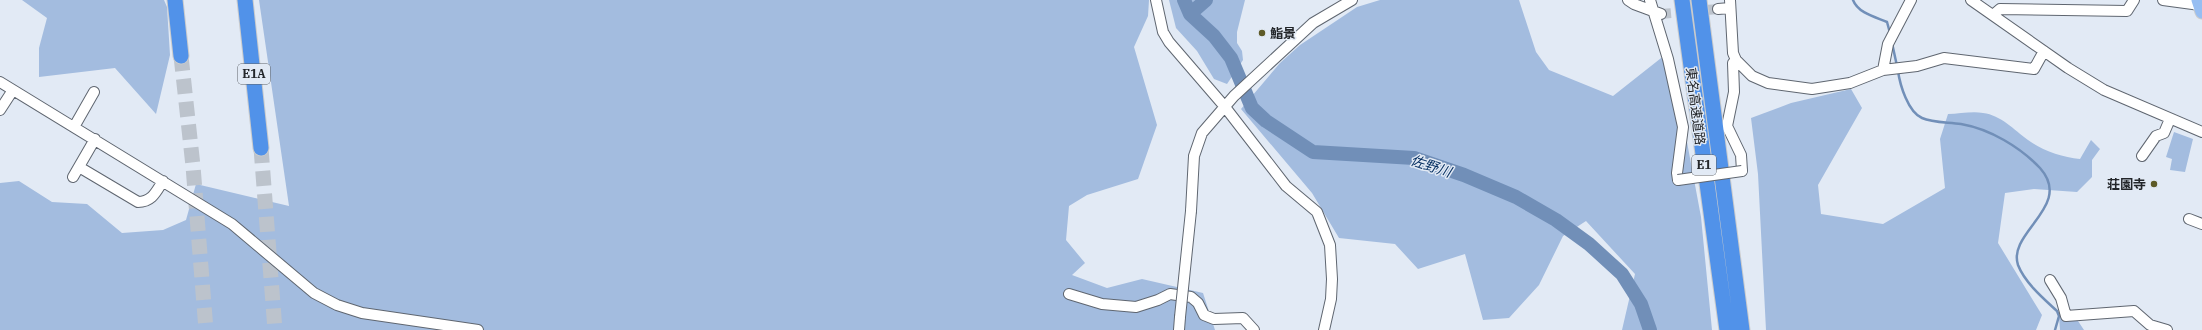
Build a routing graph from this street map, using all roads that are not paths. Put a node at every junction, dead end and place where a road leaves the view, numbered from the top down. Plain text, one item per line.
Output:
1 (175, 0) edge
2 (245, 0) edge
3 (1156, 0) edge
4 (1352, 0) edge
5 (1628, 0) edge
6 (1682, 0) edge
7 (1699, 0) edge
8 (1911, 0) edge
9 (1971, 0) edge
10 (2134, 0) edge
11 (2163, 0) edge
12 (1730, 4) edge
13 (1650, 5) edge
14 (2200, 6) edge
15 (1718, 9) tunnel mouth
16 (1661, 14) tunnel mouth
17 (1993, 15) junction
18 (2044, 51) junction
19 (182, 56) tunnel mouth
20 (1736, 60) junction
21 (1883, 70) junction
22 (0, 82) edge
23 (13, 90) junction
24 (94, 92) dead end
25 (1225, 107) junction
26 (0, 110) edge
27 (2170, 119) junction
28 (74, 126) junction
29 (2202, 132) edge
30 (95, 139) junction
31 (261, 148) tunnel mouth
32 (2142, 156) dead end
33 (79, 167) junction
34 (73, 176) dead end
35 (163, 181) junction
36 (2189, 219) dead end
37 (2202, 224) edge
38 (2050, 280) dead end
39 (1070, 294) dead end
40 (465, 329) edge
41 (478, 330) edge
42 (1179, 330) edge
43 (1254, 330) edge
44 (1324, 330) edge
45 (1727, 330) edge
46 (1742, 330) edge
47 (2167, 330) edge

1 - 19 highway
2 - 31 highway, E1A
3 - 25 street
4 - 25 street
5 - 13 street
6 - 45 highway, 東名高速道路 / E1
7 - 46 highway, 東名高速道路 / E1
8 - 21 street
9 - 17 street
10 - 17 street
11 - 14 street
12 - 15 street
12 - 20 street
13 - 16 street
13 - 20 street, bridge
17 - 18 street
18 - 21 street
18 - 27 street
20 - 21 street
22 - 23 street
23 - 26 street
23 - 28 street
24 - 28 street
25 - 42 street, bridge
25 - 44 street
27 - 29 street
27 - 32 street
28 - 30 street
30 - 33 street
30 - 35 street
33 - 34 street
33 - 35 street
35 - 40 street
36 - 37 street
38 - 47 street
39 - 43 street
40 - 41 street

